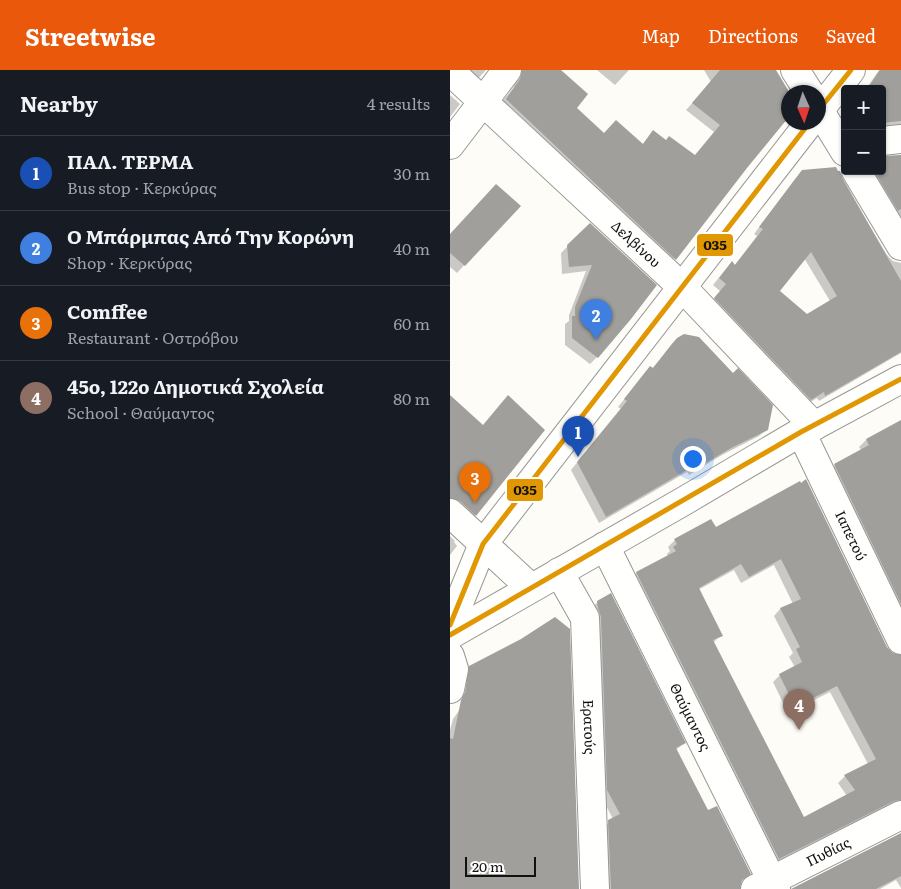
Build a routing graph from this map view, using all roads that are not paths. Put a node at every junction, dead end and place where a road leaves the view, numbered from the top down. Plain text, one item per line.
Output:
1 (507, 70) edge
2 (795, 70) edge
3 (851, 70) edge
4 (450, 71) edge
5 (803, 85) edge
6 (826, 97) edge
7 (483, 102) junction
8 (826, 124) edge
9 (799, 130) edge
10 (901, 139) edge
11 (886, 141) edge
12 (450, 144) edge
13 (841, 144) edge
14 (858, 175) edge
15 (901, 246) edge
16 (682, 287) junction
17 (901, 379) edge
18 (808, 429) junction
19 (450, 514) edge
20 (483, 544) junction
21 (605, 546) junction
22 (559, 572) junction
23 (531, 588) junction
24 (450, 625) edge
25 (450, 635) edge
26 (901, 640) edge
27 (450, 656) edge
28 (450, 689) edge
29 (901, 815) edge
30 (767, 886) edge
31 (595, 889) edge

1 - 7 street
2 - 5 street
3 - 6 street
4 - 7 street, Δελβίνου
7 - 12 street
7 - 16 street, Δελβίνου
8 - 13 street
9 - 16 street
10 - 11 street
14 - 15 street
16 - 18 street, Δελβίνου
16 - 20 street
17 - 18 street
18 - 21 street
18 - 26 street, Ιαπετού
19 - 20 street
20 - 23 street
20 - 24 street
21 - 22 street
21 - 30 street, Θαύμαντος
22 - 23 street
22 - 31 street, Ερατούς
23 - 25 street
27 - 28 street
29 - 30 street, Πυθίας

